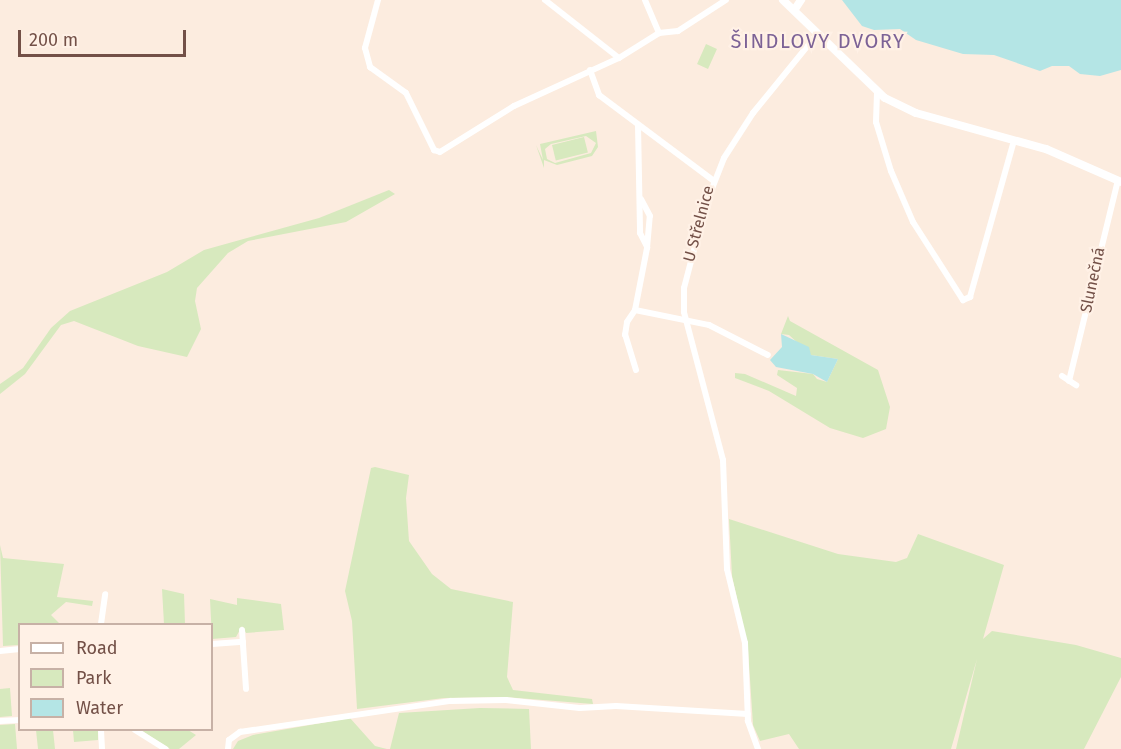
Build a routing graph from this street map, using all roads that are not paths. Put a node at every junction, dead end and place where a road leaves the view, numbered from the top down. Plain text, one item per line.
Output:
1 (378, 0) edge
2 (545, 0) edge
3 (645, 0) edge
4 (726, 0) edge
5 (783, 0) edge
6 (800, 0) edge
7 (719, 2) edge
8 (795, 9) junction
9 (659, 33) junction
10 (818, 33) junction
11 (619, 58) junction
12 (590, 70) junction
13 (877, 93) junction
14 (638, 125) junction
15 (1014, 140) junction
16 (714, 181) junction
17 (1120, 181) edge
18 (635, 310) junction
19 (687, 322) junction
20 (768, 355) dead end
21 (636, 370) dead end
22 (1062, 376) dead end
23 (1069, 381) junction
24 (1076, 385) dead end
25 (105, 594) dead end
26 (101, 623) edge
27 (242, 630) dead end
28 (243, 642) junction
29 (213, 644) edge
30 (18, 649) edge
31 (0, 651) edge
32 (246, 689) dead end
33 (748, 714) junction
34 (18, 720) edge
35 (0, 721) edge
36 (101, 731) edge
37 (138, 731) edge
38 (102, 749) edge
39 (165, 749) edge
40 (228, 749) edge
41 (758, 749) edge

1 - 12 street
2 - 11 street
3 - 9 street
4 - 7 street
5 - 8 street
6 - 8 street
7 - 9 street
8 - 10 street
9 - 11 street
10 - 13 street
10 - 16 street
11 - 12 street
12 - 14 street, U Střelnice
13 - 15 street
13 - 15 street
14 - 16 street, U Střelnice
14 - 18 street
15 - 17 street
16 - 19 street, U Střelnice
17 - 23 street, Slunečná
18 - 19 street
18 - 21 street
19 - 20 street
19 - 33 street, U Střelnice
22 - 23 street
23 - 24 street
25 - 26 street
27 - 28 street
28 - 29 street
28 - 32 street
30 - 31 street
33 - 40 street
33 - 41 street, U Střelnice
34 - 35 street
36 - 38 street
37 - 39 street

